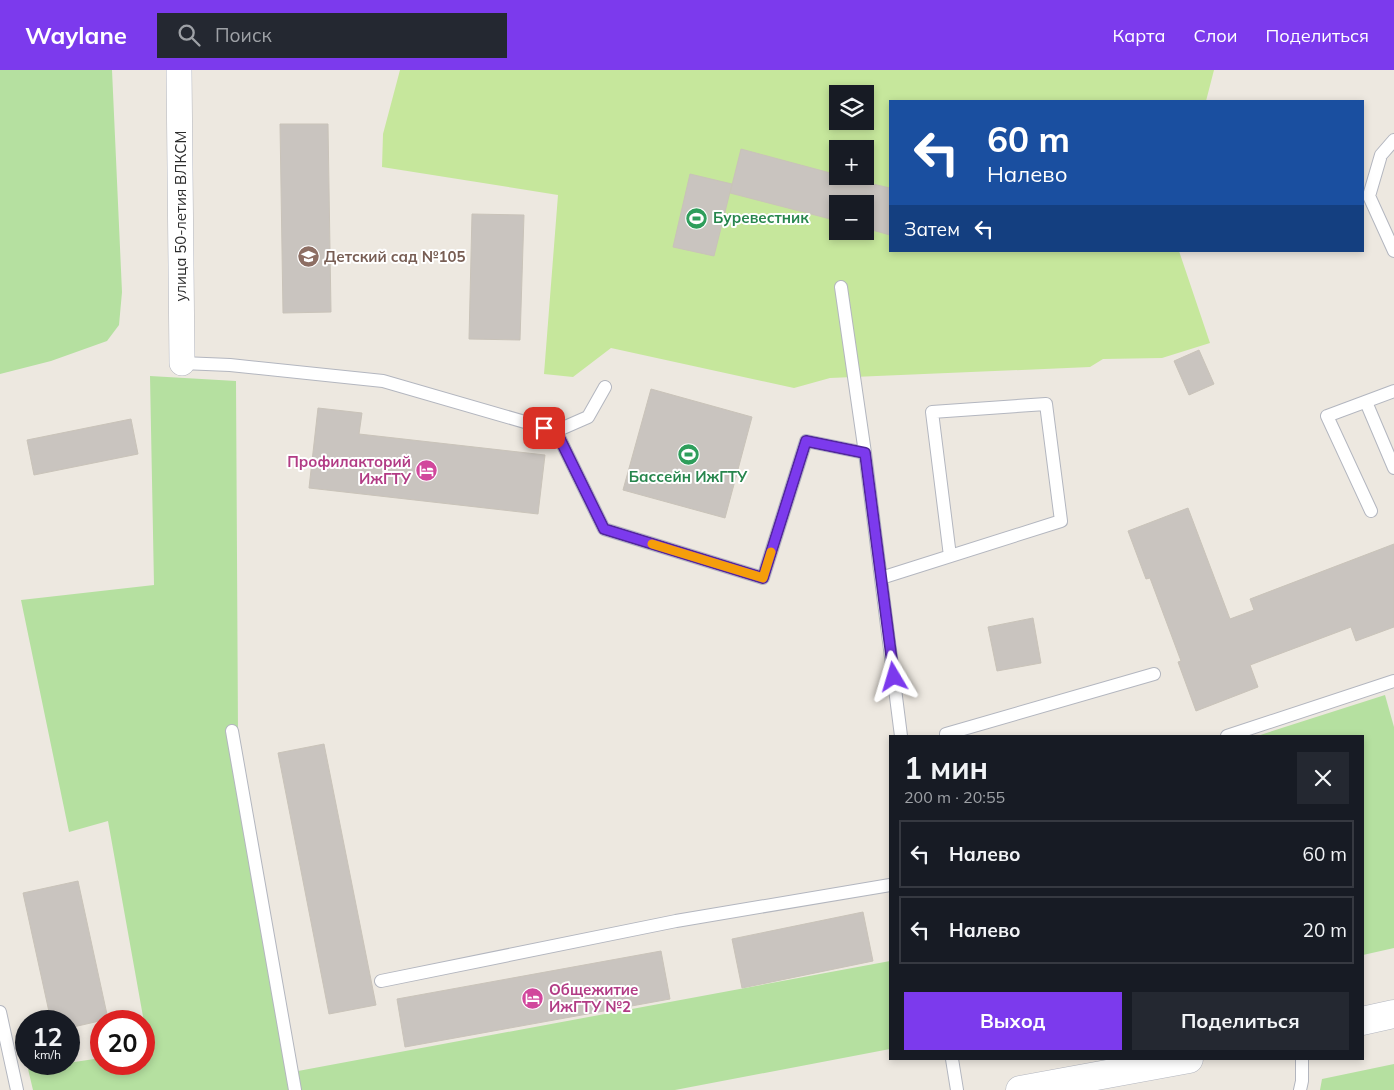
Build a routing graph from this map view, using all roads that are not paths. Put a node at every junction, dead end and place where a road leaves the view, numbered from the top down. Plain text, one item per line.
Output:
1 (179, 70) edge
2 (1392, 146) edge
3 (1394, 250) edge
4 (841, 287) dead end
5 (182, 363) joint
6 (605, 386) dead end
7 (1394, 391) edge
8 (1366, 402) junction
9 (556, 431) junction
10 (865, 453) junction
11 (1394, 468) edge
12 (1371, 511) dead end
13 (950, 556) junction
14 (881, 578) junction
15 (1154, 674) dead end
16 (1394, 681) edge
17 (232, 731) dead end
18 (901, 735) edge
19 (946, 735) edge
20 (1230, 735) edge
21 (889, 885) edge
22 (381, 981) dead end
23 (0, 1012) edge
24 (1394, 1014) edge
25 (1364, 1021) edge
26 (952, 1060) edge
27 (1184, 1060) edge
28 (1302, 1060) edge
29 (17, 1090) edge
30 (294, 1090) edge
31 (957, 1090) edge
32 (1020, 1090) edge
33 (1300, 1090) edge

1 - 5 street, улица 50-летия ВЛКСМ
2 - 3 lane
4 - 10 lane
5 - 9 lane
6 - 9 lane
7 - 8 lane
8 - 11 lane
8 - 12 lane
9 - 10 lane
10 - 14 lane
13 - 13 lane
13 - 14 lane
14 - 18 lane
15 - 19 lane
16 - 20 lane
17 - 30 lane
21 - 22 lane
23 - 29 lane
24 - 25 street
26 - 31 lane
27 - 32 street
28 - 33 lane

